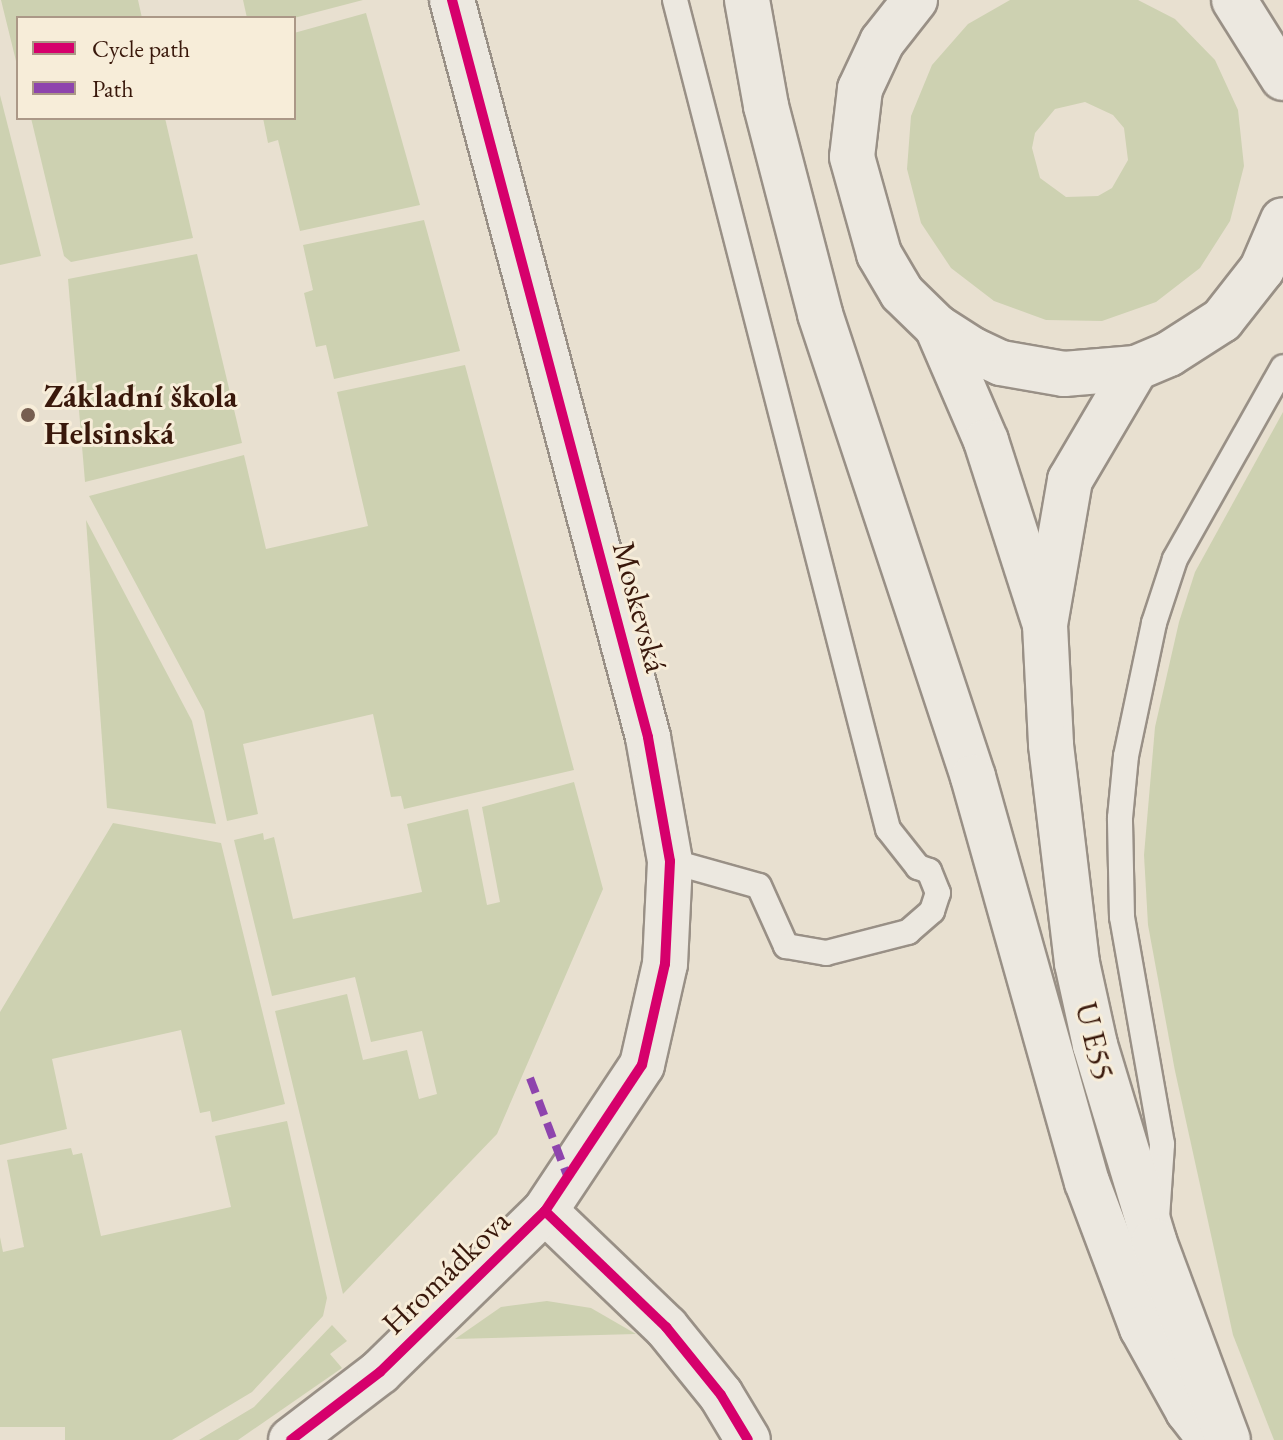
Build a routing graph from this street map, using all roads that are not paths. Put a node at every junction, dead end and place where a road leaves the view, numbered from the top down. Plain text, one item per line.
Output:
1 (452, 0) edge
2 (675, 0) edge
3 (747, 0) edge
4 (873, 0) edge
5 (915, 0) edge
6 (1234, 0) edge
7 (882, 42) junction
8 (1283, 78) edge
9 (1283, 220) edge
10 (937, 327) junction
11 (1283, 367) edge
12 (1136, 368) junction
13 (1045, 625) junction
14 (670, 861) junction
15 (545, 1211) junction
16 (1154, 1241) junction
17 (291, 1440) edge
18 (748, 1440) edge
19 (1211, 1440) edge
20 (1228, 1440) edge

1 - 14 main road, Moskevská
2 - 14 lane
3 - 19 main road
4 - 7 main road
5 - 7 main road
6 - 8 main road
7 - 10 main road
9 - 12 main road
10 - 12 main road
10 - 13 main road
11 - 16 lane
12 - 13 main road
13 - 16 main road, U E55
14 - 15 main road, Moskevská
15 - 17 main road, Hromádkova
15 - 18 main road, Hromádkova
16 - 20 main road, U E55

